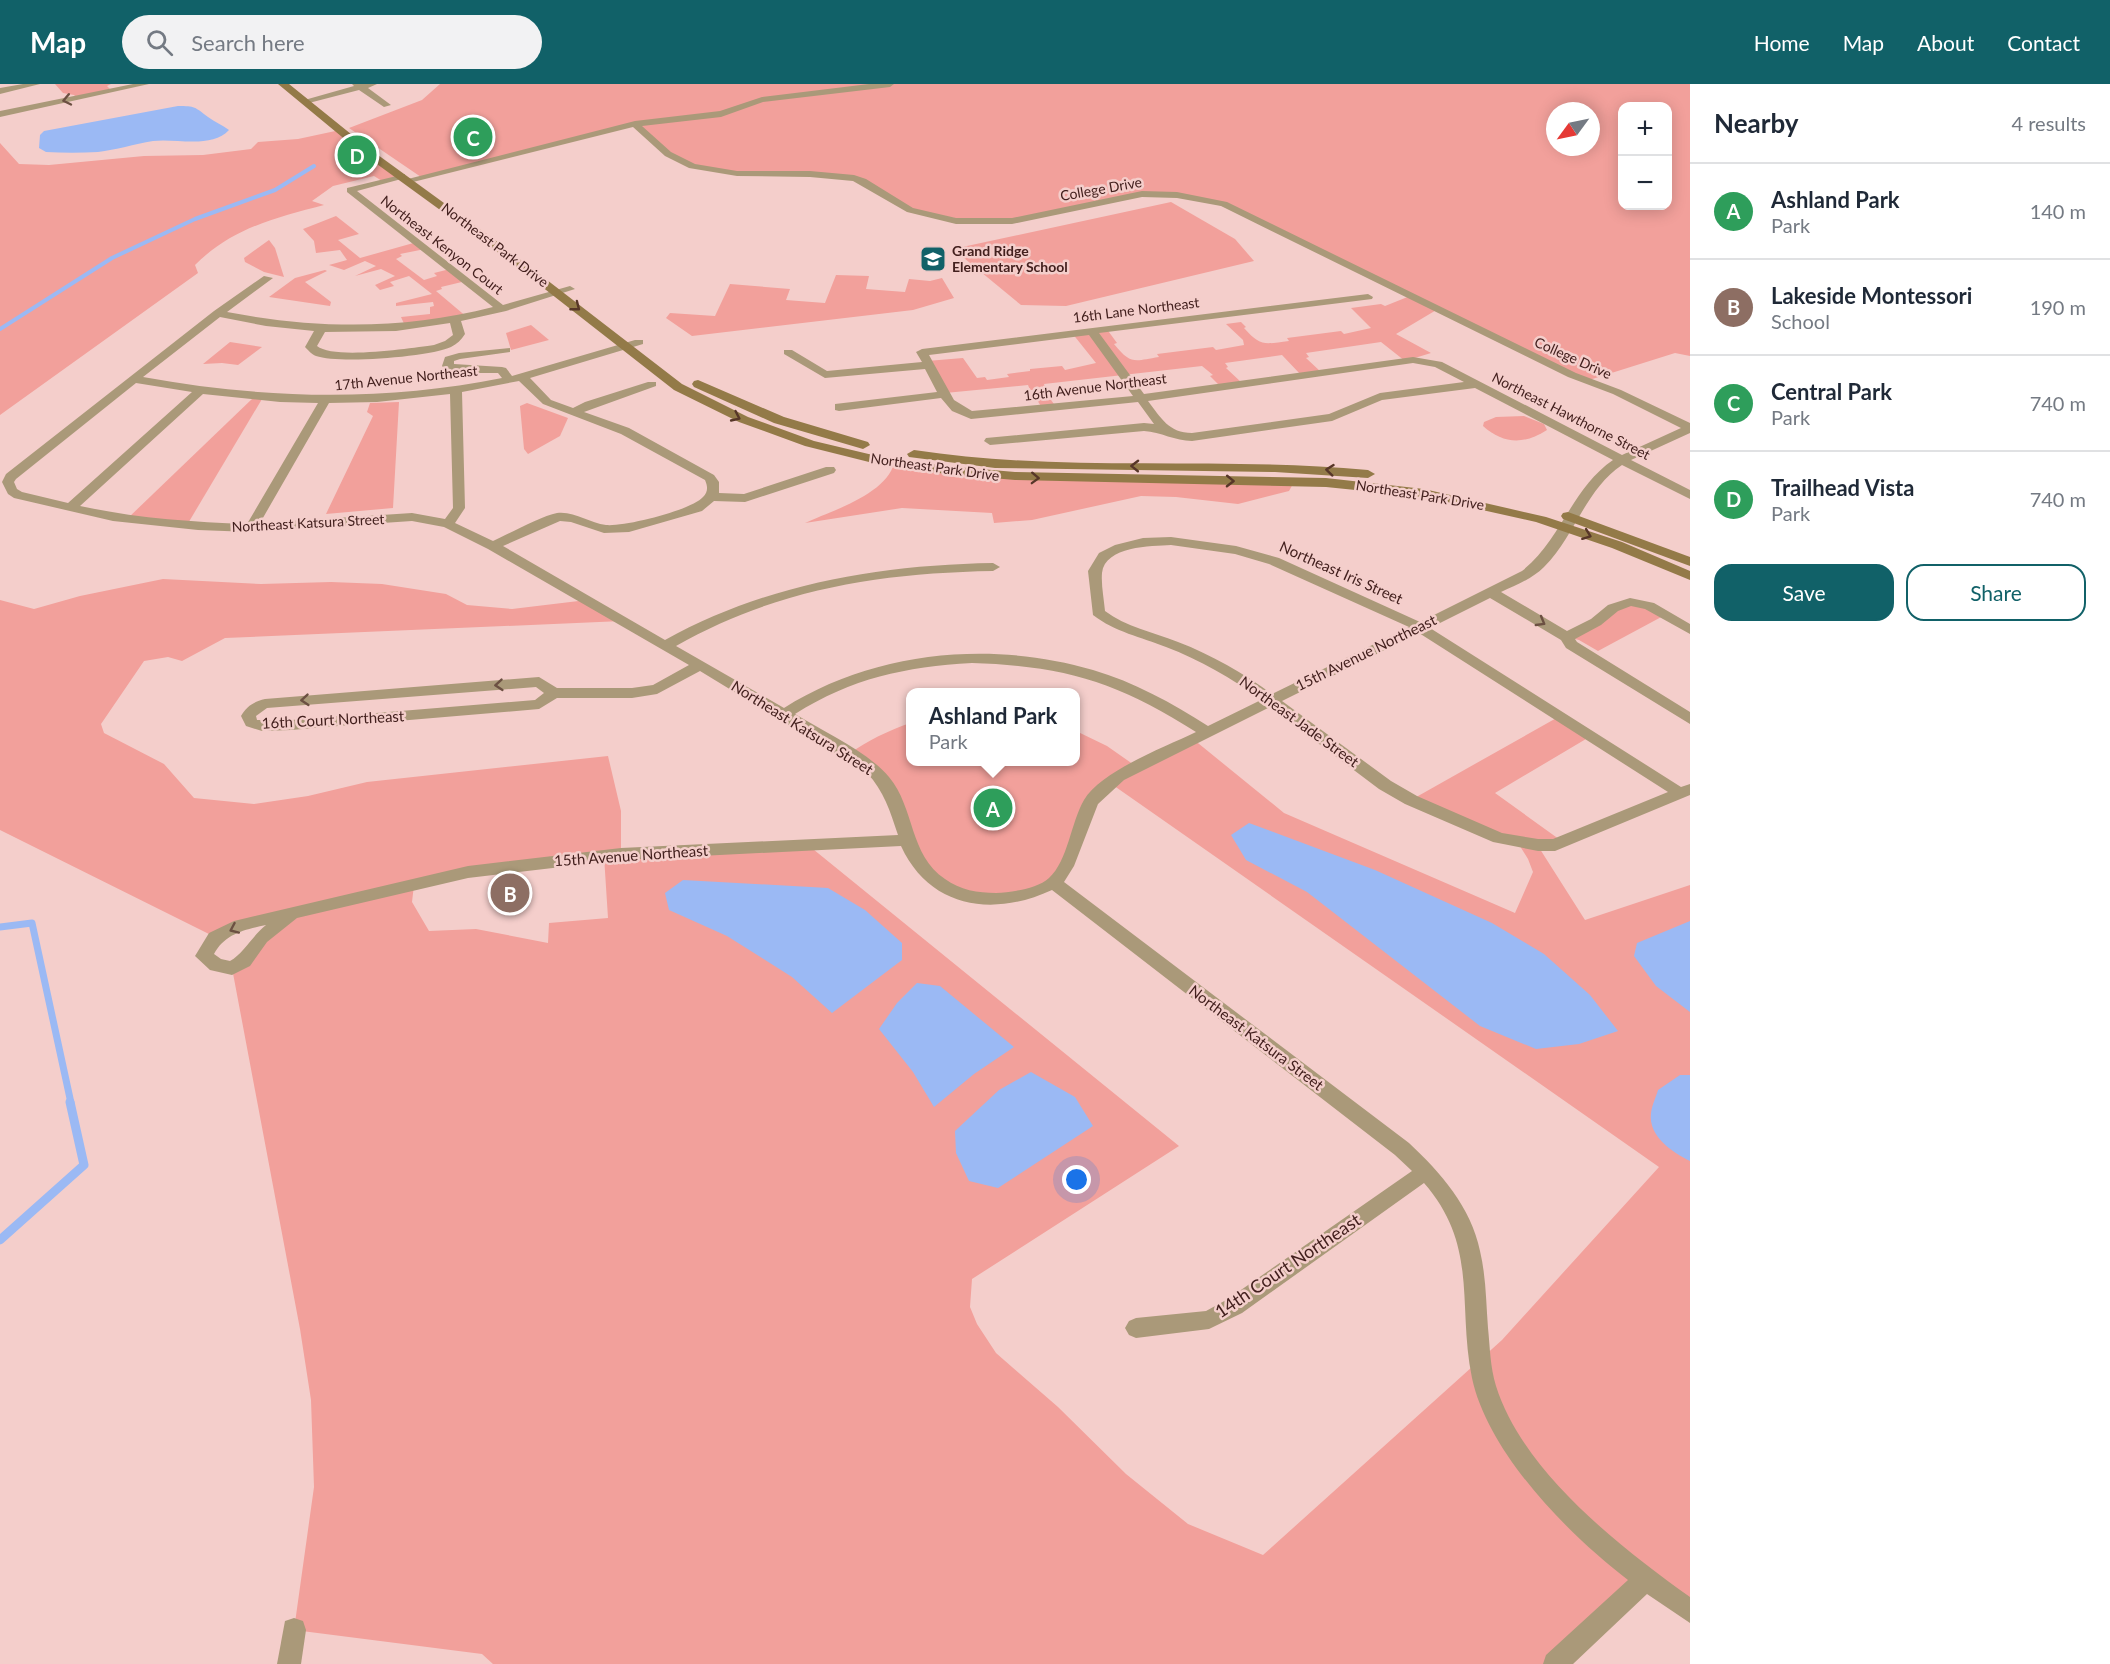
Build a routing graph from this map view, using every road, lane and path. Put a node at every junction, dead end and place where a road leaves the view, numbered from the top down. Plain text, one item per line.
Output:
1 (36, 84) edge
2 (145, 84) edge
3 (283, 84) edge
4 (373, 84) edge
5 (890, 84) edge
6 (358, 86) edge
7 (0, 91) edge
8 (309, 103) junction
9 (387, 105) dead end
10 (0, 114) edge
11 (636, 124) junction
12 (421, 177) junction
13 (405, 178) junction
14 (268, 278) dead end
15 (570, 289) junction
16 (557, 293) junction
17 (1368, 297) dead end
18 (502, 309) junction
19 (218, 313) junction
20 (455, 320) junction
21 (320, 330) junction
22 (1091, 330) junction
23 (632, 344) junction
24 (506, 350) dead end
25 (788, 352) dead end
26 (1438, 364) joint
27 (928, 365) junction
28 (516, 378) junction
29 (135, 380) junction
30 (652, 384) dead end
31 (1477, 384) junction
32 (456, 389) junction
33 (199, 392) junction
34 (945, 394) junction
35 (1140, 398) junction
36 (324, 402) junction
37 (839, 407) dead end
38 (574, 412) junction
39 (1163, 429) junction
40 (1690, 429) edge
41 (990, 441) dead end
42 (1623, 460) junction
43 (830, 470) dead end
44 (1690, 495) edge
45 (710, 497) junction
46 (70, 508) junction
47 (1569, 522) junction
48 (448, 524) junction
49 (251, 528) junction
50 (493, 546) junction
51 (1690, 562) edge
52 (993, 567) dead end
53 (1095, 571) joint
54 (1690, 576) edge
55 (1490, 592) junction
56 (1418, 626) junction
57 (1690, 630) edge
58 (1567, 637) junction
59 (665, 646) junction
60 (699, 666) junction
61 (554, 693) junction
62 (1270, 700) junction
63 (1690, 708) edge
64 (784, 714) junction
65 (1690, 719) edge
66 (1207, 732) junction
67 (1685, 791) edge
68 (905, 840) junction
69 (1054, 883) junction
70 (290, 915) dead end
71 (1426, 1171) junction
72 (1136, 1328) dead end
73 (1645, 1580) junction
74 (1690, 1611) edge
75 (294, 1630) dead end
76 (288, 1664) edge
77 (1555, 1664) edge

1 - 7 street
2 -> 10 street
3 - 8 street, Northeast Park Drive
4 - 6 street
5 - 11 street
6 - 8 street
6 - 9 street
8 - 12 street, Northeast Park Drive
8 - 13 street, Northeast Park Drive
11 - 12 street
11 - 40 street, College Drive
12 - 13 street
12 - 15 street, Northeast Park Drive
13 - 16 street, Northeast Park Drive
13 - 18 street, Northeast Kenyon Court
14 - 19 street, Northeast Katsura Street
15 - 16 street
15 - 23 street, Northeast Park Drive
16 - 18 street
16 -> 23 street, Northeast Park Drive
17 - 22 street, 16th Lane Northeast
18 - 20 street
19 - 21 street
19 - 29 street, Northeast Katsura Street
20 - 21 street
20 - 21 street
22 - 27 street, 16th Lane Northeast
22 - 35 street
23 - 28 street, 17th Avenue Northeast
23 - 47 street, Northeast Park Drive
24 - 28 street
25 - 27 street
26 - 31 street, Northeast Hawthorne Street
26 - 35 street, 16th Avenue Northeast
27 - 34 street, 16th Avenue Northeast
28 - 32 street, 17th Avenue Northeast
28 - 38 street
29 - 33 street, 17th Avenue Northeast
29 - 46 street, Northeast Katsura Street
30 - 38 street
31 - 39 street
31 - 42 street, Northeast Hawthorne Street
32 - 36 street, 17th Avenue Northeast
32 - 48 street
33 - 36 street, 17th Avenue Northeast
33 - 46 street
34 - 35 street, 16th Avenue Northeast
34 - 37 street
35 - 39 street
36 - 49 street
38 - 45 street
39 - 41 street
40 - 42 street, 15th Avenue Northeast
42 - 44 street, Northeast Hawthorne Street
42 - 47 street, 15th Avenue Northeast
43 - 45 street
45 - 50 street
46 - 49 street, Northeast Katsura Street
47 - 51 street, Northeast Park Drive
47 -> 54 street, Northeast Park Drive
47 - 55 street, 15th Avenue Northeast
48 - 49 street, Northeast Katsura Street
48 - 50 street, Northeast Katsura Street
50 - 59 street, Northeast Katsura Street
52 - 59 street
53 - 56 street, Northeast Iris Street
53 - 62 street, Northeast Jade Street
55 - 56 street, 15th Avenue Northeast
55 -> 58 street
56 - 62 street, 15th Avenue Northeast
56 - 67 street, Northeast Iris Street
57 - 58 street
58 - 63 street
58 - 65 street
59 - 60 street, Northeast Katsura Street
60 - 61 street, 16th Court Northeast
60 - 64 street, Northeast Katsura Street
61 -> 61 street, 16th Court Northeast
62 - 66 street, 15th Avenue Northeast
62 - 67 street, Northeast Jade Street
64 - 66 street
64 - 68 street, Northeast Katsura Street
66 - 69 street, 15th Avenue Northeast
68 - 69 street, Northeast Katsura Street
68 - 70 street, 15th Avenue Northeast
69 - 71 street, Northeast Katsura Street
71 - 72 street, 14th Court Northeast
71 - 73 street, Northeast Katsura Street
73 - 74 street, Northeast Katsura Street
73 - 77 street
75 - 76 street

